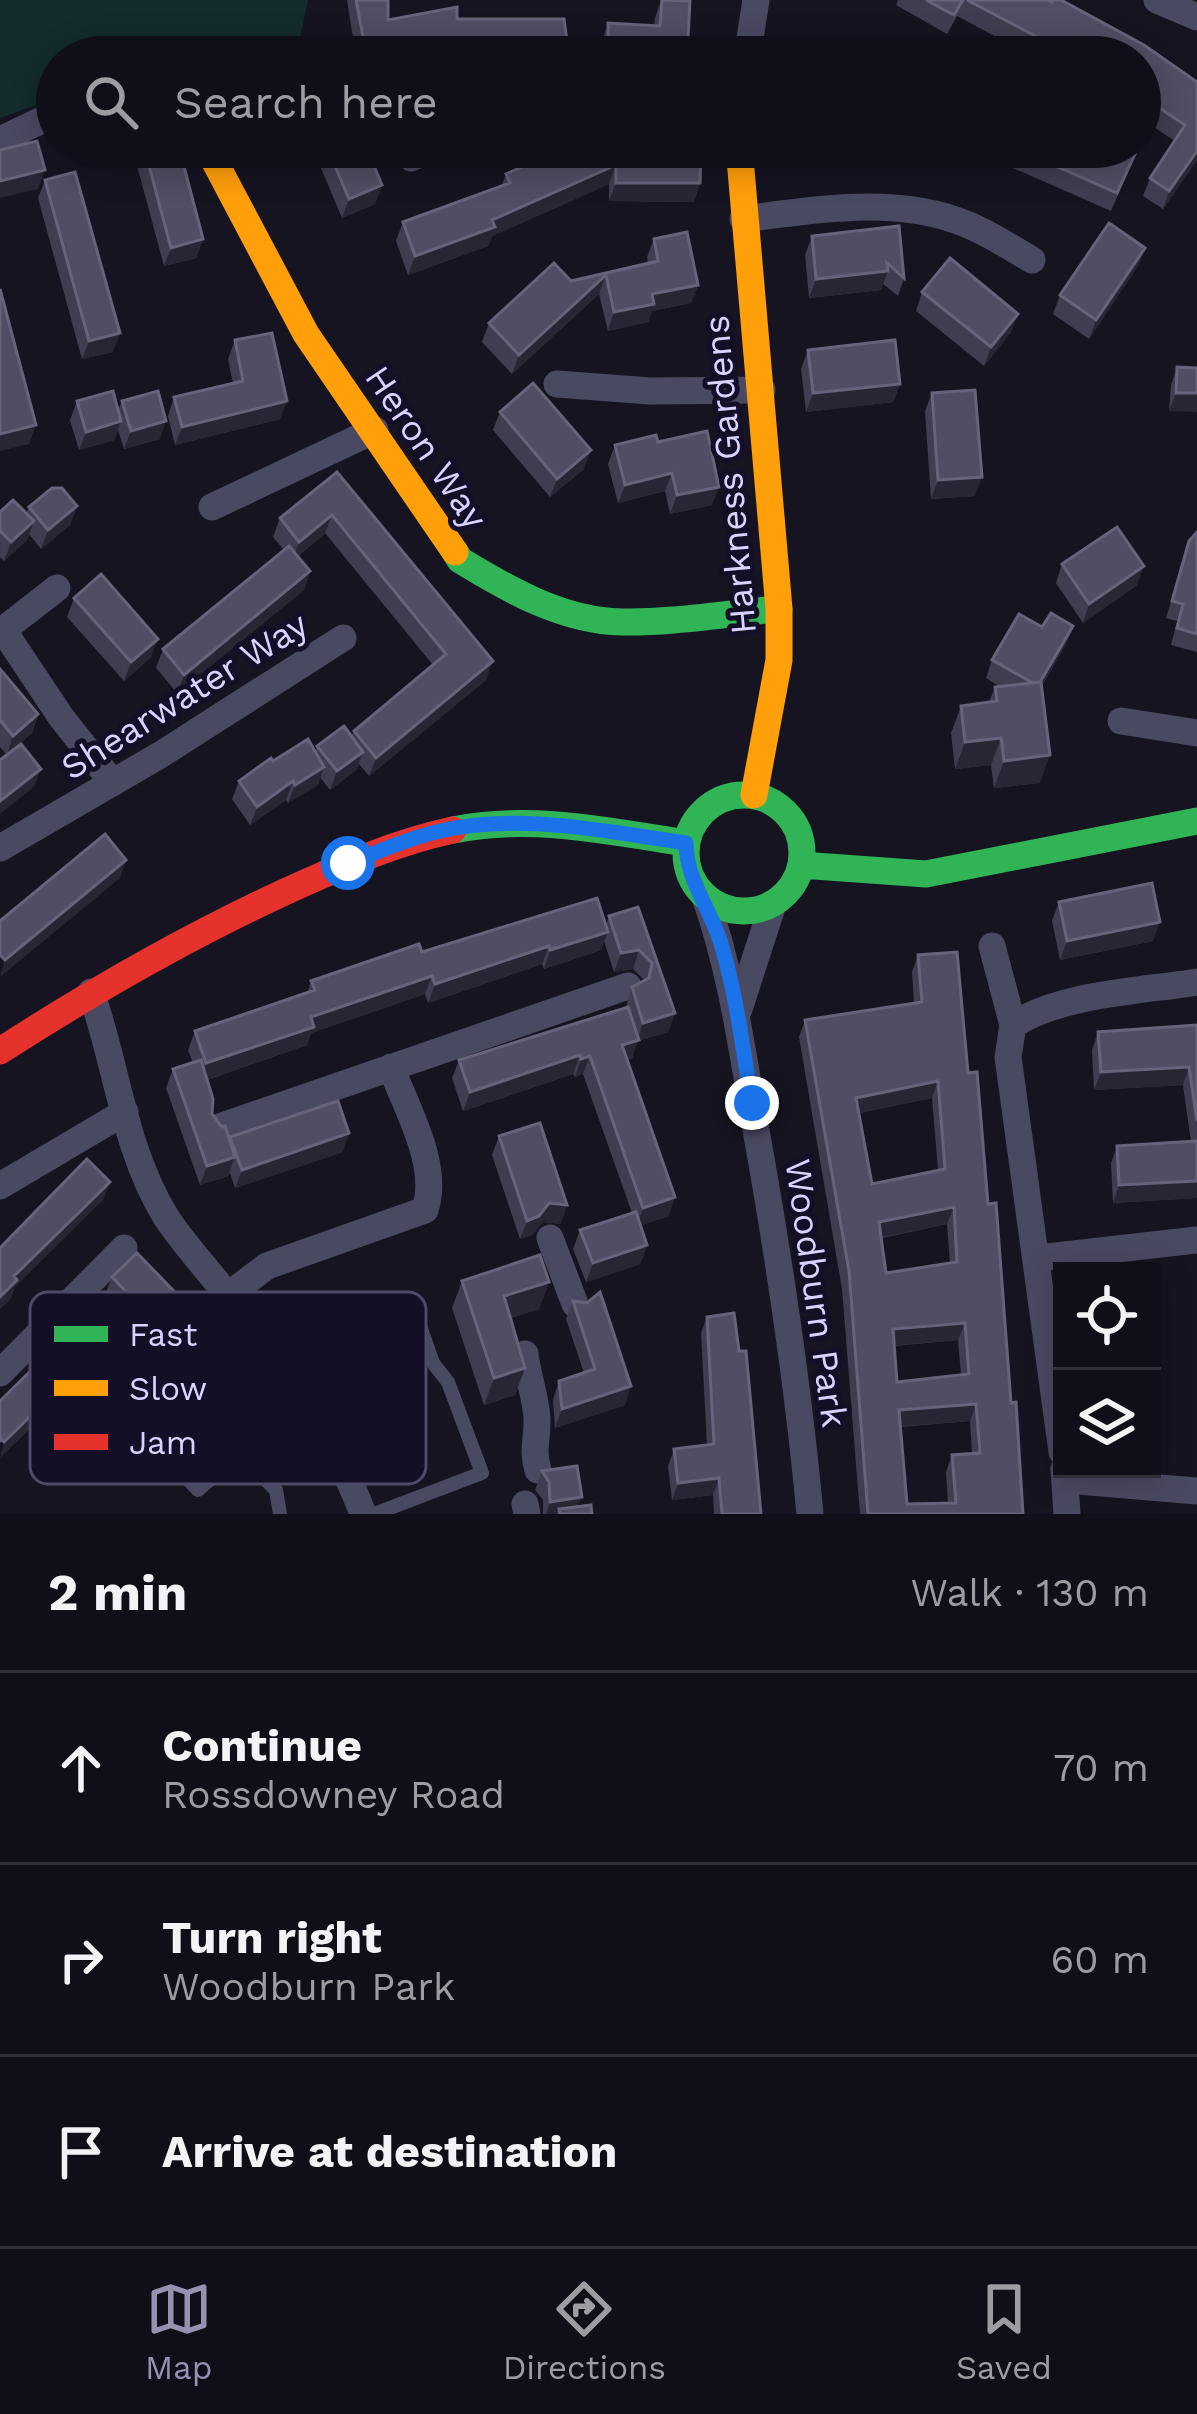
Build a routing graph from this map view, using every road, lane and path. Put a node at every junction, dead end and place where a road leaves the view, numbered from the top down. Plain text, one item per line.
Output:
1 (756, 0) edge
2 (1157, 0) edge
3 (1197, 17) edge
4 (750, 36) edge
5 (36, 123) edge
6 (0, 140) edge
7 (218, 168) edge
8 (740, 168) edge
9 (743, 220) junction
10 (1032, 260) dead end
11 (557, 384) dead end
12 (762, 390) junction
13 (375, 430) junction
14 (212, 507) dead end
15 (57, 587) dead end
16 (779, 609) junction
17 (344, 638) dead end
18 (1120, 721) dead end
19 (1197, 733) edge
20 (113, 783) junction
21 (754, 795) junction
22 (1197, 820) edge
23 (686, 843) junction
24 (0, 848) edge
25 (801, 865) junction
26 (705, 897) junction
27 (773, 904) junction
28 (992, 946) dead end
29 (1197, 982) edge
30 (628, 986) edge
31 (91, 992) junction
32 (738, 1013) junction
33 (1013, 1025) junction
34 (0, 1052) edge
35 (391, 1067) junction
36 (125, 1112) junction
37 (222, 1126) edge
38 (0, 1186) edge
39 (550, 1238) dead end
40 (1197, 1240) edge
41 (124, 1249) dead end
42 (1037, 1258) junction
43 (81, 1292) edge
44 (224, 1292) edge
45 (232, 1292) edge
46 (574, 1304) edge
47 (426, 1341) edge
48 (30, 1343) edge
49 (525, 1354) edge
50 (0, 1373) edge
51 (1053, 1382) edge
52 (538, 1470) edge
53 (1065, 1478) edge
54 (1125, 1478) edge
55 (270, 1484) edge
56 (351, 1484) edge
57 (1197, 1491) edge
58 (280, 1514) edge
59 (363, 1514) edge
60 (374, 1514) edge
61 (809, 1514) edge
62 (1067, 1514) edge

1 - 4 street
2 - 3 street
5 - 6 street
7 - 13 main road, Heron Way
8 - 9 main road, Harkness Gardens
9 - 10 street
9 - 12 main road, Harkness Gardens
11 - 12 street
12 - 16 main road, Harkness Gardens
13 - 14 street
13 - 16 main road, Heron Way
15 - 20 street
16 - 21 main road, Harkness Gardens
17 - 20 street, Shearwater Way
18 - 19 street
20 - 24 street, Shearwater Way
21 - 23 main road
21 - 25 main road
22 - 25 main road
23 - 26 main road
23 - 31 main road
25 - 27 main road
26 - 27 main road
26 - 32 street, Woodburn Park
27 - 32 street, Woodburn Park
28 - 33 street
29 - 33 street
30 - 35 street
31 - 34 main road
31 - 36 street
32 - 61 street, Woodburn Park
33 - 42 street
35 - 37 street
35 - 45 street
36 - 38 street
36 - 44 street
39 - 46 street
40 - 42 street
41 - 43 street
42 - 51 street
47 - 60 lane
48 - 50 street
49 - 52 street
53 - 62 street
54 - 57 street
55 - 58 lane
56 - 59 street

